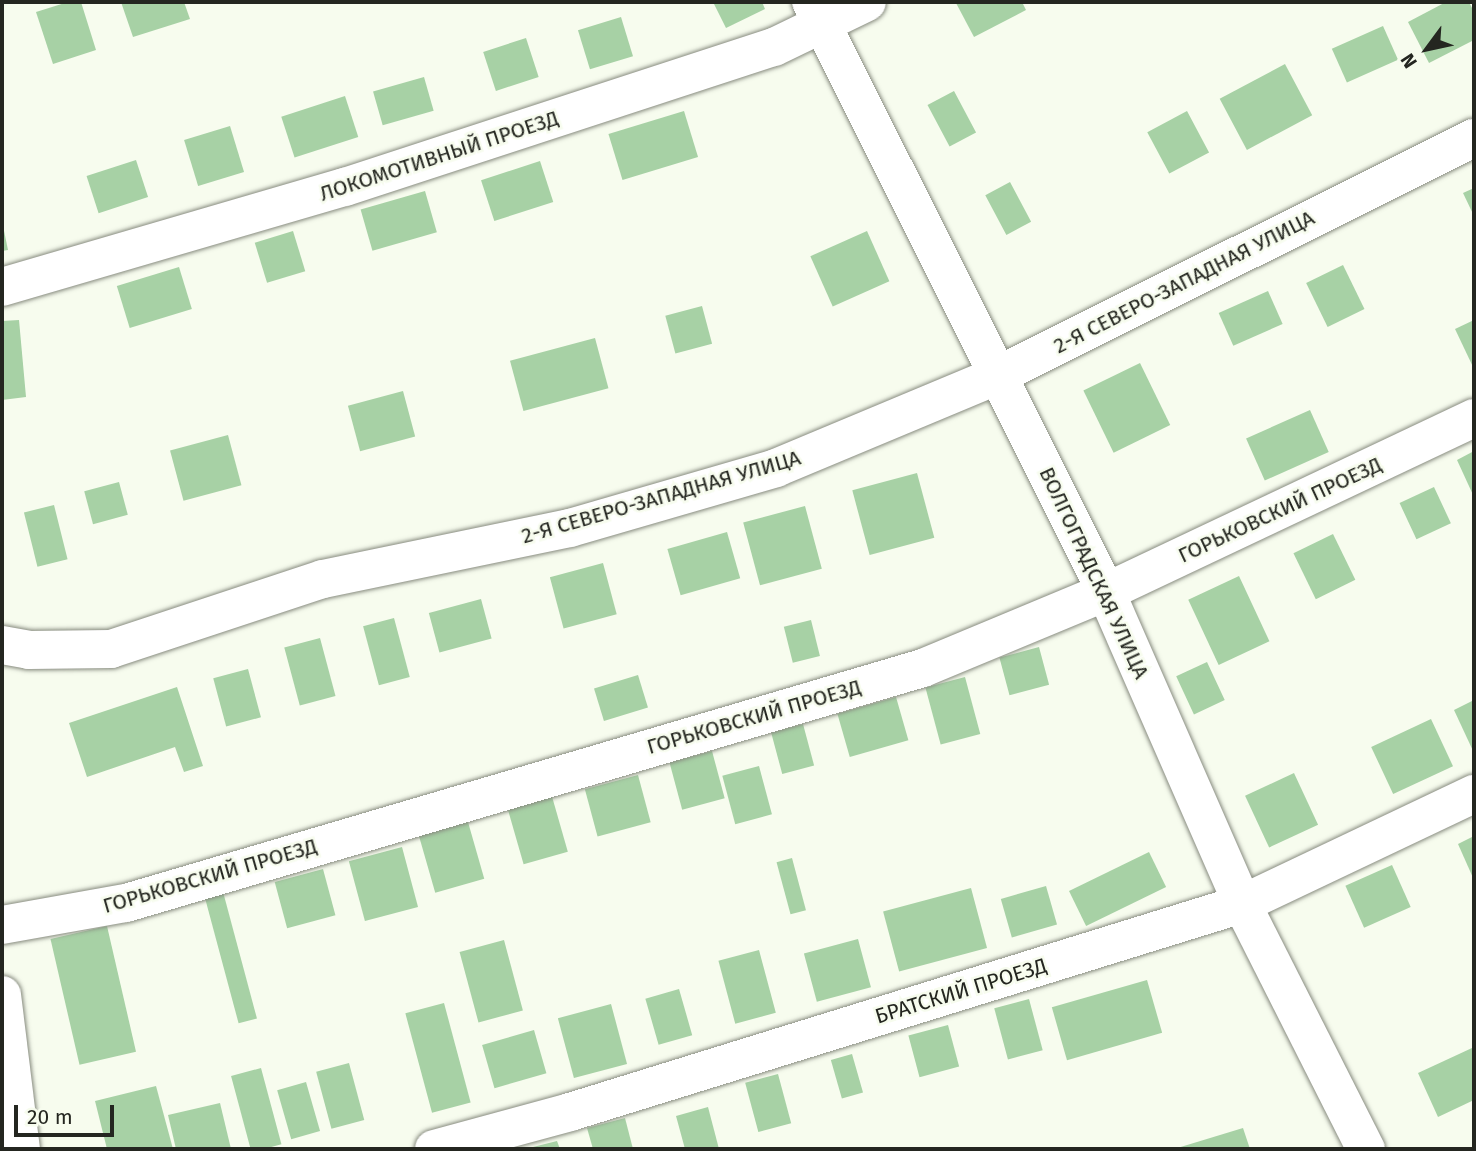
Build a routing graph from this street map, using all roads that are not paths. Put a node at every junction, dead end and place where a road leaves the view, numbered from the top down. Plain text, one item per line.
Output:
1 (867, 2) edge
2 (817, 14) edge
3 (1474, 138) edge
4 (2, 287) edge
5 (998, 375) junction
6 (1474, 418) edge
7 (1106, 592) junction
8 (2, 646) edge
9 (1474, 793) edge
10 (1242, 904) junction
11 (2, 925) edge
12 (2, 995) edge
13 (22, 1149) edge
14 (434, 1149) edge
15 (1366, 1149) edge

1 - 2 street, ЛОКОМОТИВНЫЙ ПРОЕЗД
2 - 4 street, ЛОКОМОТИВНЫЙ ПРОЕЗД
2 - 5 street, ВОЛГОГРАДСКАЯ УЛИЦА
3 - 5 street, 2-Я СЕВЕРО-ЗАПАДНАЯ УЛИЦА
5 - 7 street, ВОЛГОГРАДСКАЯ УЛИЦА
5 - 8 street, 2-Я СЕВЕРО-ЗАПАДНАЯ УЛИЦА
6 - 7 street, ГОРЬКОВСКИЙ ПРОЕЗД
7 - 10 street, ВОЛГОГРАДСКАЯ УЛИЦА
7 - 11 street, ГОРЬКОВСКИЙ ПРОЕЗД
9 - 10 street, БРАТСКИЙ ПРОЕЗД
10 - 14 street, БРАТСКИЙ ПРОЕЗД
10 - 15 street, ВОЛГОГРАДСКАЯ УЛИЦА
12 - 13 street

